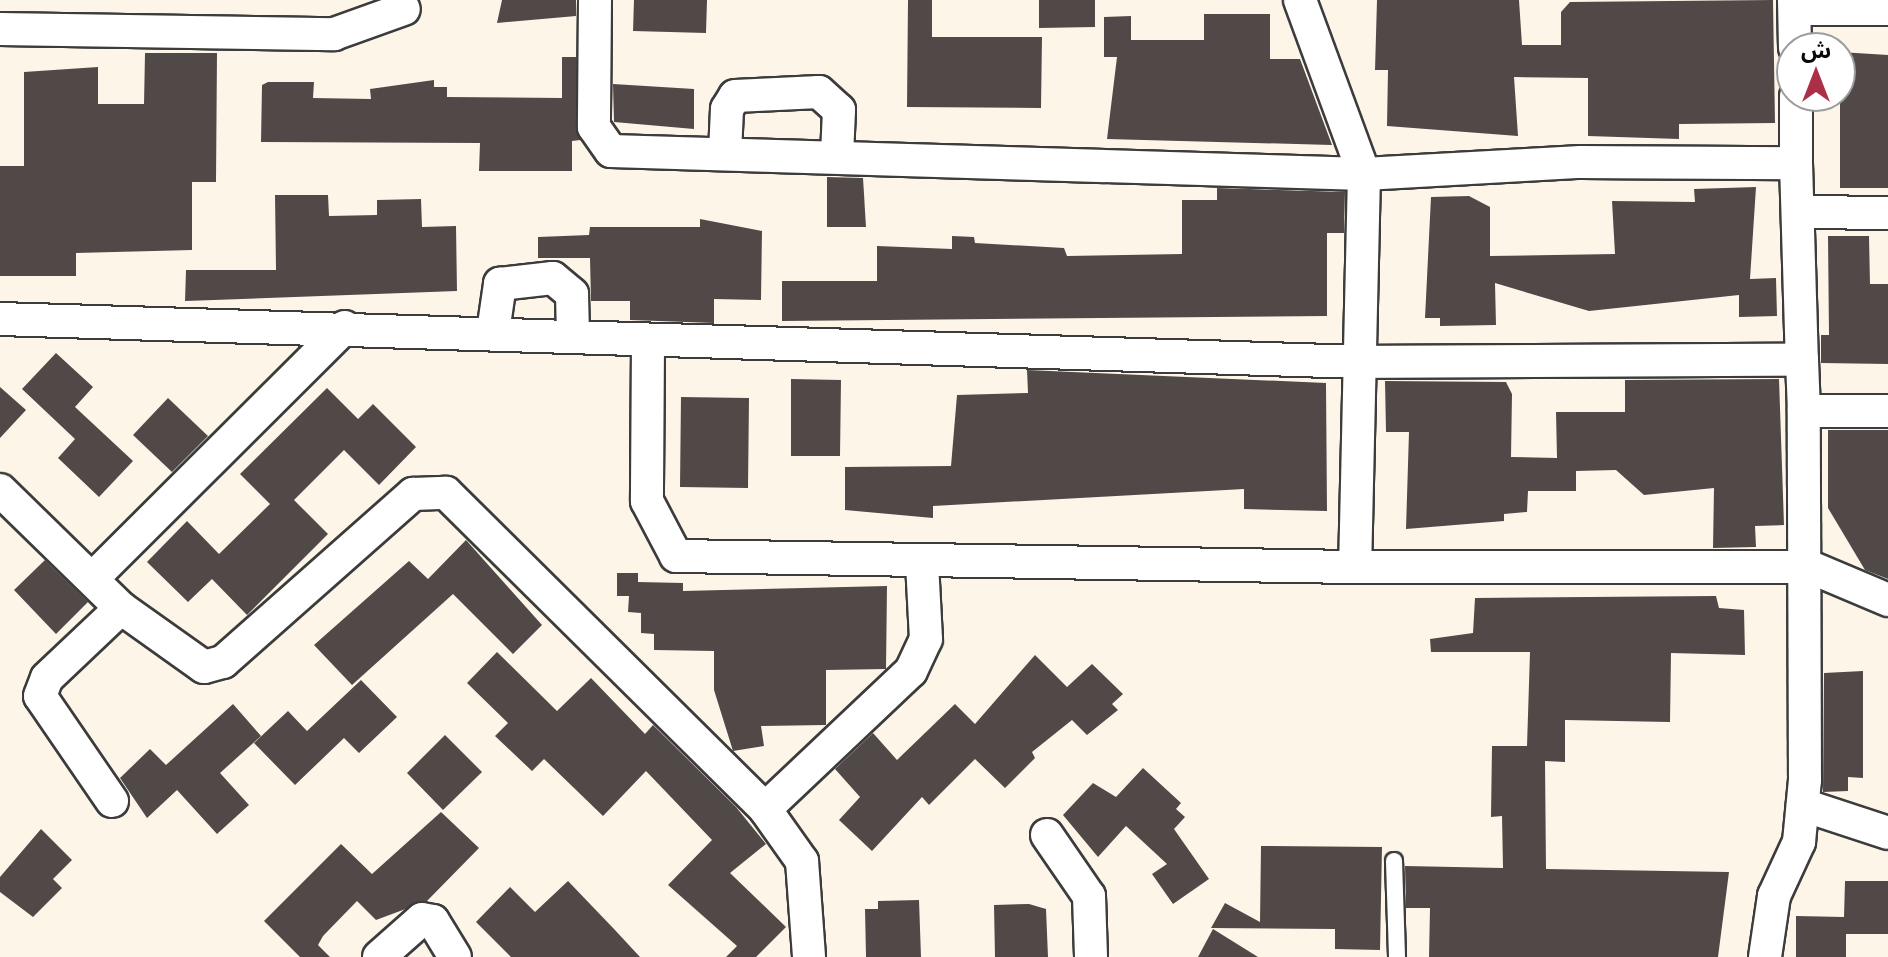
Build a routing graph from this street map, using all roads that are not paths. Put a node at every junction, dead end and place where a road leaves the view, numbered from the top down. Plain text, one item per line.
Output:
1 (595, 0) edge
2 (1300, 0) edge
3 (1794, 5) edge
4 (404, 9) dead end
5 (1888, 9) edge
6 (0, 29) edge
7 (1795, 32) edge
8 (1796, 112) edge
9 (725, 153) junction
10 (837, 155) junction
11 (1796, 163) junction
12 (1364, 174) junction
13 (1799, 212) junction
14 (1888, 213) edge
15 (0, 319) edge
16 (345, 327) junction
17 (493, 332) junction
18 (573, 335) junction
19 (648, 345) junction
20 (1802, 360) junction
21 (1361, 362) junction
22 (1804, 411) junction
23 (1888, 411) edge
24 (0, 490) edge
25 (922, 562) junction
26 (1355, 567) junction
27 (1810, 567) junction
28 (94, 577) junction
29 (1888, 600) edge
30 (121, 608) junction
31 (112, 801) dead end
32 (1803, 805) junction
33 (765, 809) junction
34 (1888, 833) edge
35 (1047, 835) dead end
36 (1394, 861) dead end
37 (379, 957) edge
38 (455, 957) edge
39 (809, 957) edge
40 (1091, 957) edge
41 (1397, 957) edge
42 (1765, 957) edge

1 - 9 street
2 - 12 street
3 - 5 street
3 - 7 street
4 - 6 street
8 - 11 street
9 - 10 street
9 - 10 street
10 - 12 street
11 - 12 street
11 - 13 street
12 - 21 street
13 - 14 street
13 - 20 street
15 - 16 street
16 - 17 street
16 - 28 street
17 - 18 street
17 - 18 street
18 - 19 street
19 - 21 street
19 - 25 street
20 - 21 street
20 - 22 street
21 - 26 street
22 - 23 street
22 - 27 street
24 - 28 street
25 - 26 street
25 - 33 street
26 - 27 street
27 - 29 street
27 - 32 street
28 - 30 street
30 - 31 street
30 - 33 street
32 - 34 street
32 - 42 street
33 - 39 street
35 - 40 street
36 - 41 lane
37 - 38 street

